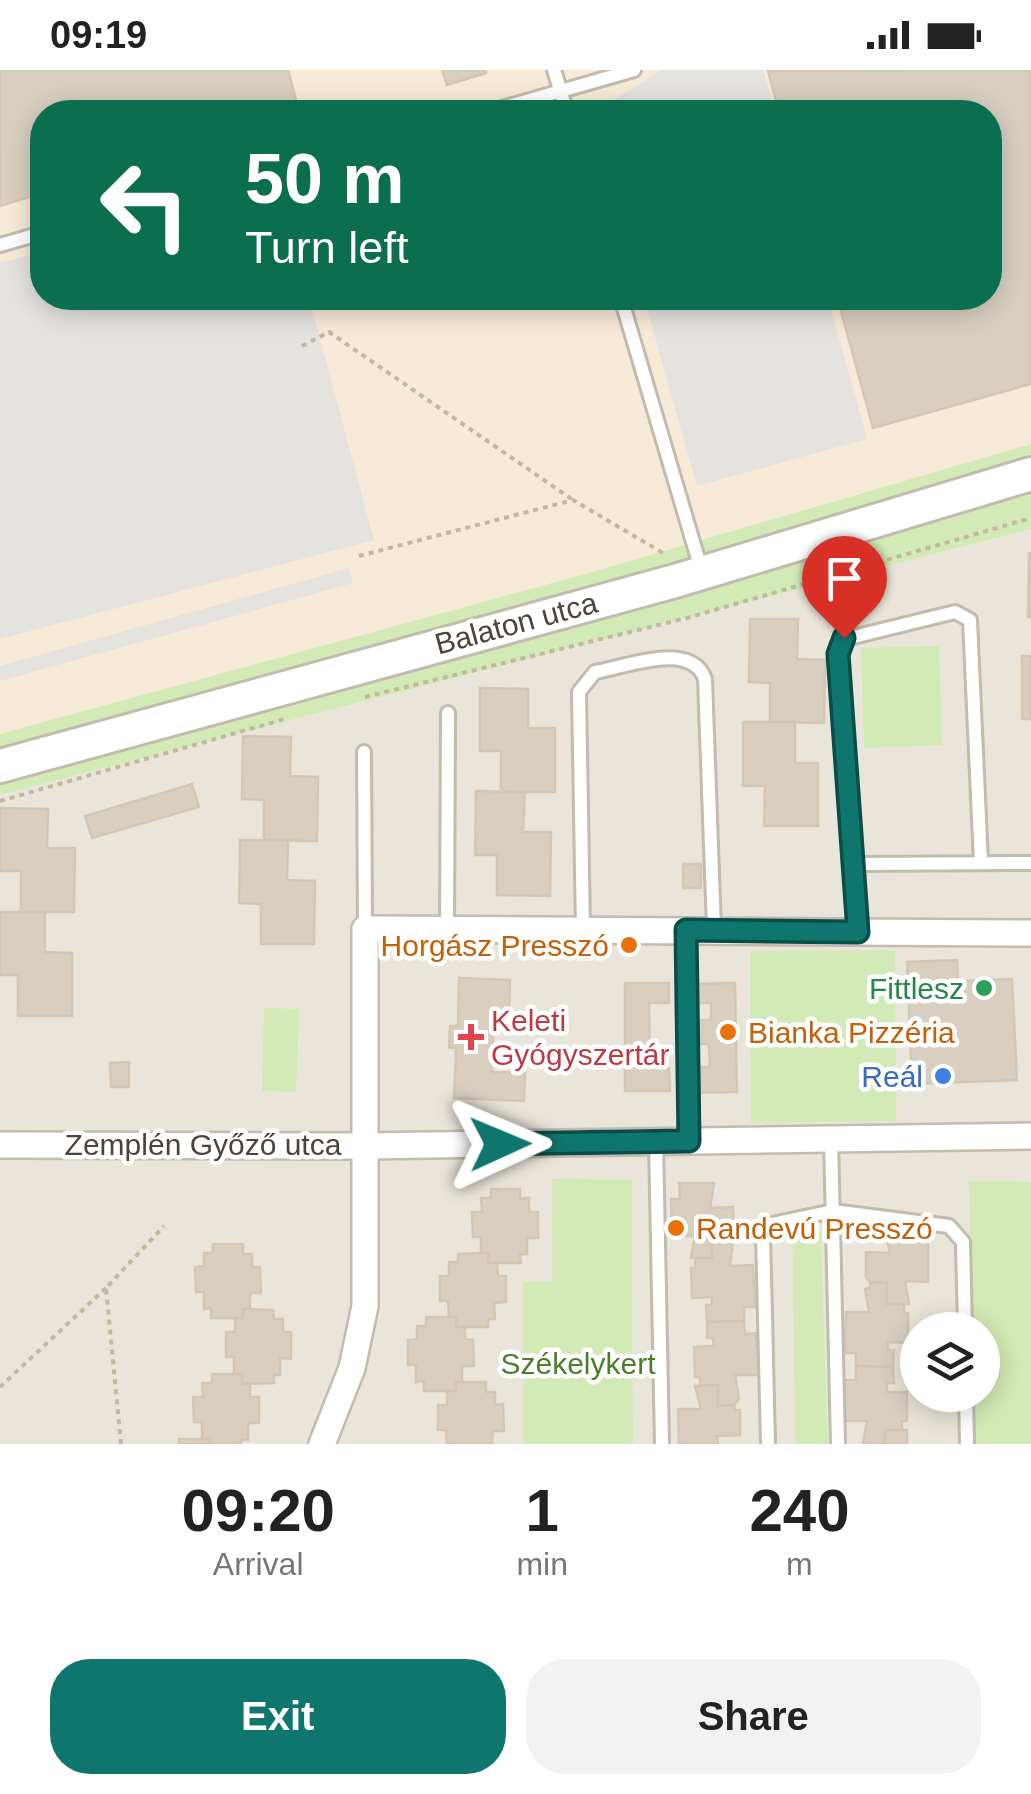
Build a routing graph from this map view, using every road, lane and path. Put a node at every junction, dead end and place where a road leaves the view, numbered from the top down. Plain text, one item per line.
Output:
1 (554, 70) edge
2 (634, 70) edge
3 (562, 92) junction
4 (532, 100) edge
5 (564, 100) edge
6 (30, 236) edge
7 (0, 245) edge
8 (624, 310) edge
9 (302, 346) dead end
10 (1031, 474) edge
11 (573, 500) junction
12 (1031, 518) edge
13 (359, 556) dead end
14 (688, 576) junction
15 (360, 699) dead end
16 (448, 713) dead end
17 (302, 714) dead end
18 (364, 752) dead end
19 (0, 766) edge
20 (0, 801) edge
21 (981, 863) junction
22 (1031, 863) edge
23 (856, 864) junction
24 (366, 929) junction
25 (714, 929) junction
26 (447, 930) junction
27 (583, 930) junction
28 (686, 930) junction
29 (858, 932) junction
30 (1031, 933) edge
31 (1031, 1136) edge
32 (831, 1139) junction
33 (689, 1141) junction
34 (656, 1142) junction
35 (0, 1144) edge
36 (364, 1146) junction
37 (833, 1212) junction
38 (164, 1226) dead end
39 (106, 1288) junction
40 (965, 1312) edge
41 (0, 1388) edge
42 (966, 1412) edge
43 (121, 1444) edge
44 (322, 1444) edge
45 (662, 1444) edge
46 (768, 1444) edge
47 (838, 1444) edge
48 (967, 1444) edge

1 - 3 lane
2 - 3 lane
3 - 4 lane
3 - 5 lane
6 - 7 lane
8 - 14 lane
9 - 11 path
10 - 14 street, Balaton utca
11 - 13 path
11 - 14 path
12 - 15 path
14 - 19 street, Balaton utca
16 - 26 lane
17 - 20 path
18 - 24 lane
21 - 22 lane
21 - 23 lane
21 - 23 lane
23 - 29 lane
24 - 26 street
24 - 36 street, Zemplén Győző utca
25 - 27 lane
25 - 28 street
25 - 29 street
26 - 27 street
27 - 28 street
28 - 33 lane
29 - 30 street
31 - 32 street
32 - 33 street
32 - 37 lane
33 - 34 street
34 - 36 street
34 - 45 lane
35 - 36 street, Zemplén Győző utca
36 - 44 street
37 - 40 lane
37 - 46 lane
37 - 47 lane
38 - 39 path
39 - 41 path
39 - 43 path
42 - 48 lane

